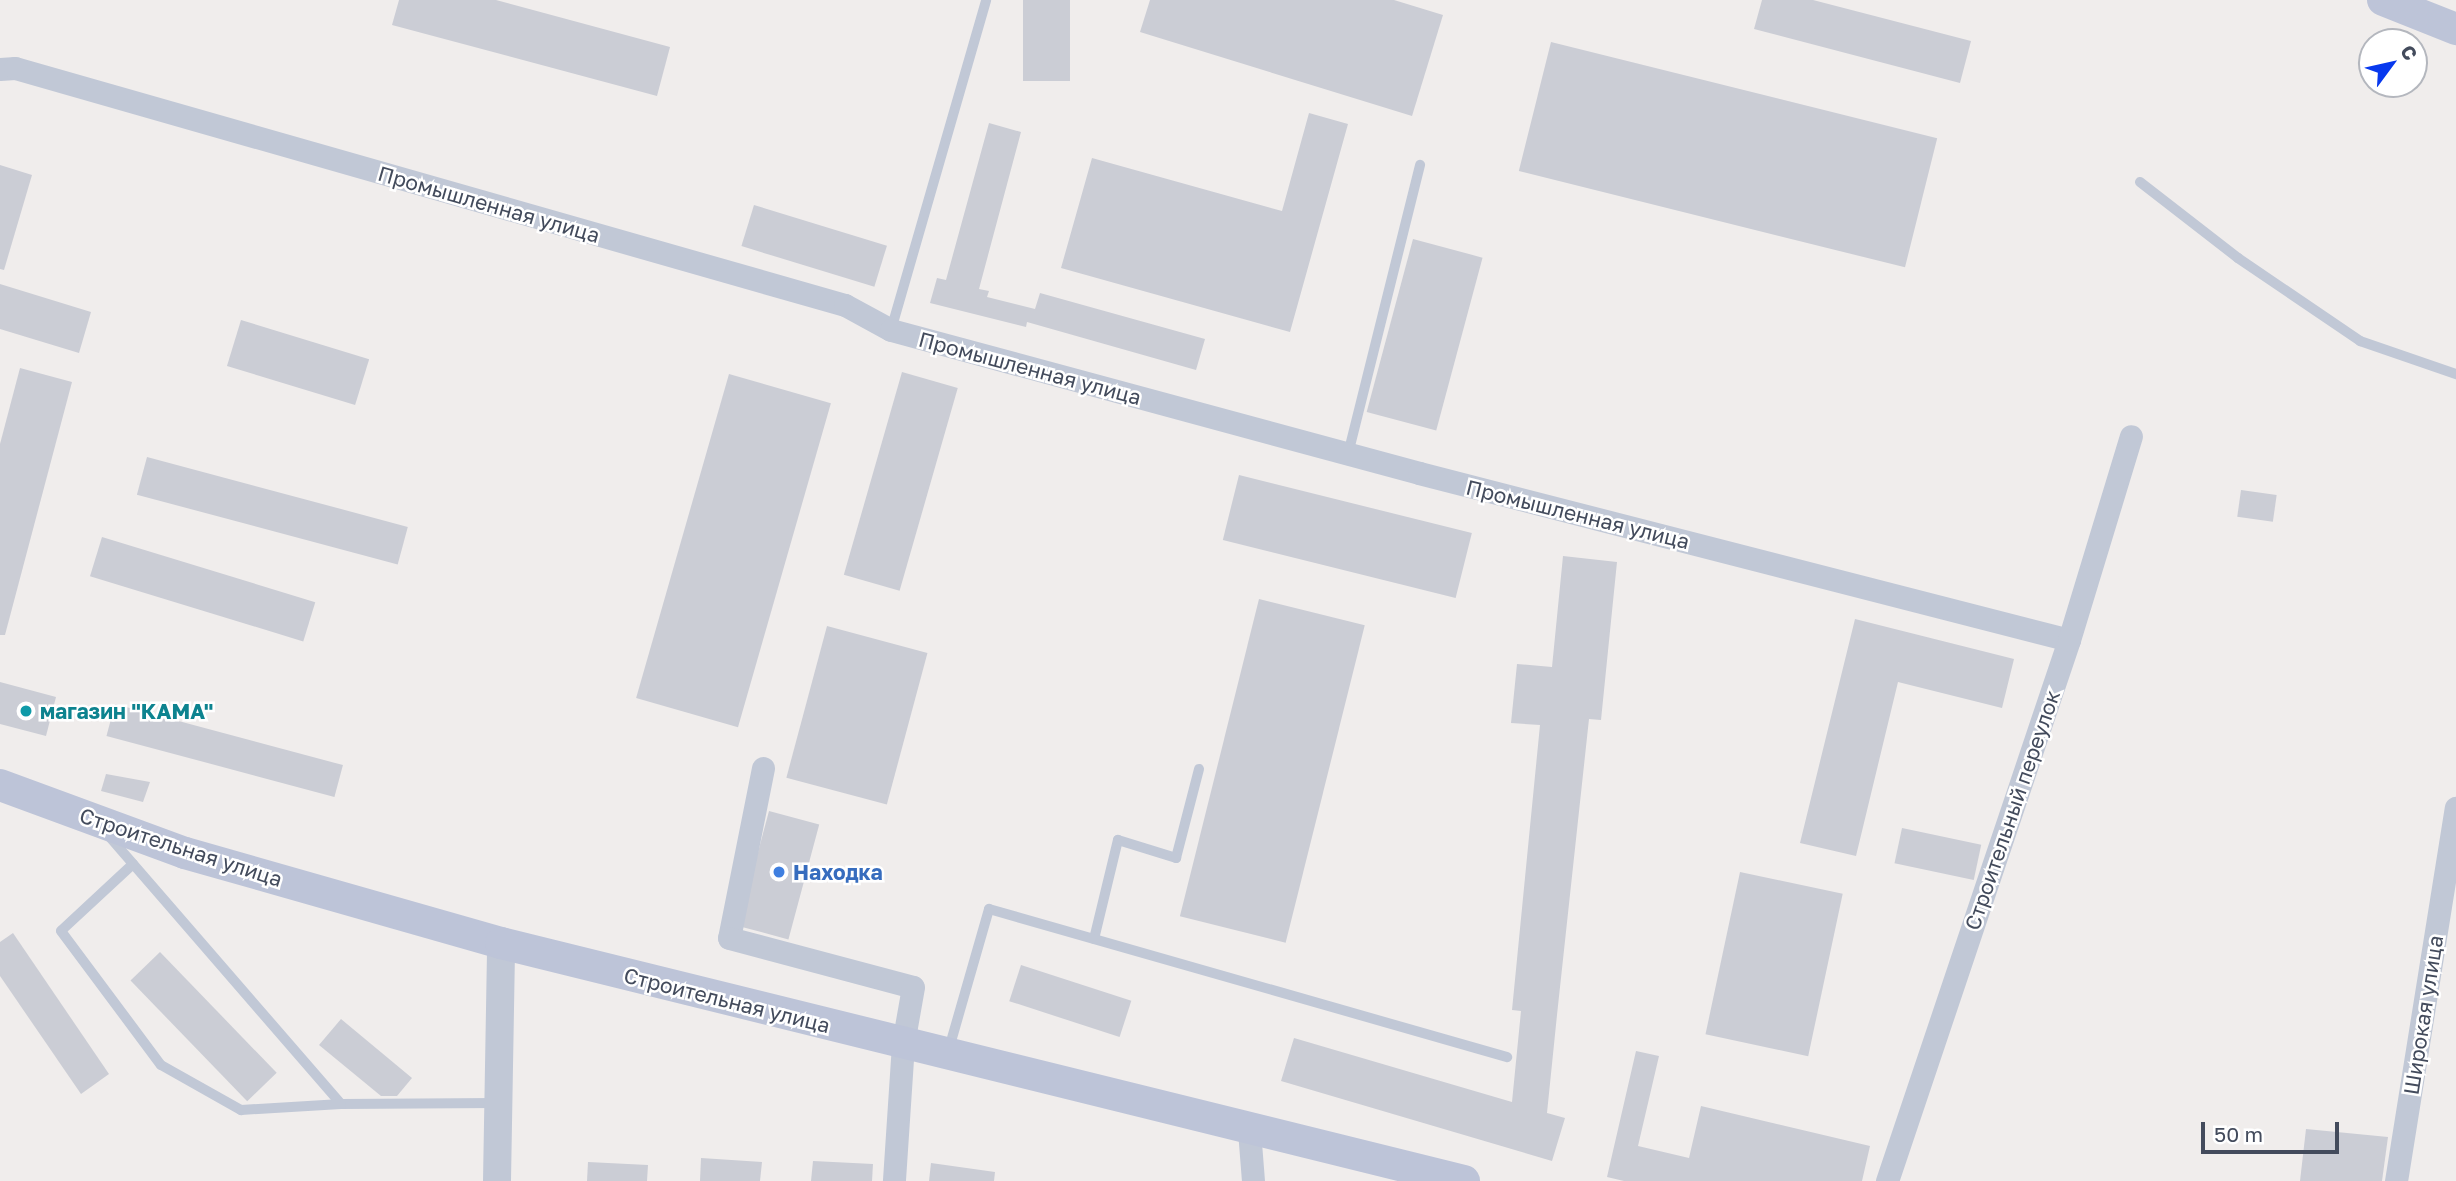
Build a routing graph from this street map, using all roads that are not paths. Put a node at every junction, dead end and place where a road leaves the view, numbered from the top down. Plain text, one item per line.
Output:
1 (986, 0) edge
2 (2383, 0) edge
3 (2456, 29) edge
4 (0, 69) edge
5 (1420, 165) dead end
6 (2140, 182) dead end
7 (891, 330) junction
8 (2456, 374) edge
9 (2131, 436) dead end
10 (1348, 454) junction
11 (2069, 640) junction
12 (763, 768) dead end
13 (1199, 769) dead end
14 (0, 785) edge
15 (2456, 808) edge
16 (95, 820) junction
17 (133, 864) junction
18 (2450, 877) edge
19 (1094, 939) junction
20 (501, 943) junction
21 (904, 1044) junction
22 (947, 1054) junction
23 (1507, 1057) dead end
24 (496, 1103) junction
25 (341, 1104) junction
26 (1249, 1130) junction
27 (497, 1181) edge
28 (894, 1181) edge
29 (1254, 1181) edge
30 (1464, 1181) edge
31 (1888, 1181) edge
32 (2396, 1181) edge

1 - 7 lane
2 - 3 main road
4 - 7 street, Промышленная улица
5 - 10 lane
6 - 8 lane
7 - 10 street, Промышленная улица
9 - 11 street, Строительный переулок
10 - 11 street, Промышленная улица
11 - 31 street, Строительный переулок
12 - 21 street
13 - 19 lane
14 - 16 main road, Строительная улица
15 - 18 street, Широкая улица
16 - 17 lane
16 - 20 main road, Строительная улица
17 - 25 lane
17 - 25 lane
18 - 32 street, Широкая улица
19 - 22 lane
19 - 23 lane
20 - 21 main road, Строительная улица
20 - 24 street
21 - 22 main road, Строительная улица
21 - 28 street
22 - 26 main road, Строительная улица
24 - 25 lane
24 - 27 street
26 - 29 street
26 - 30 main road, Строительная улица

